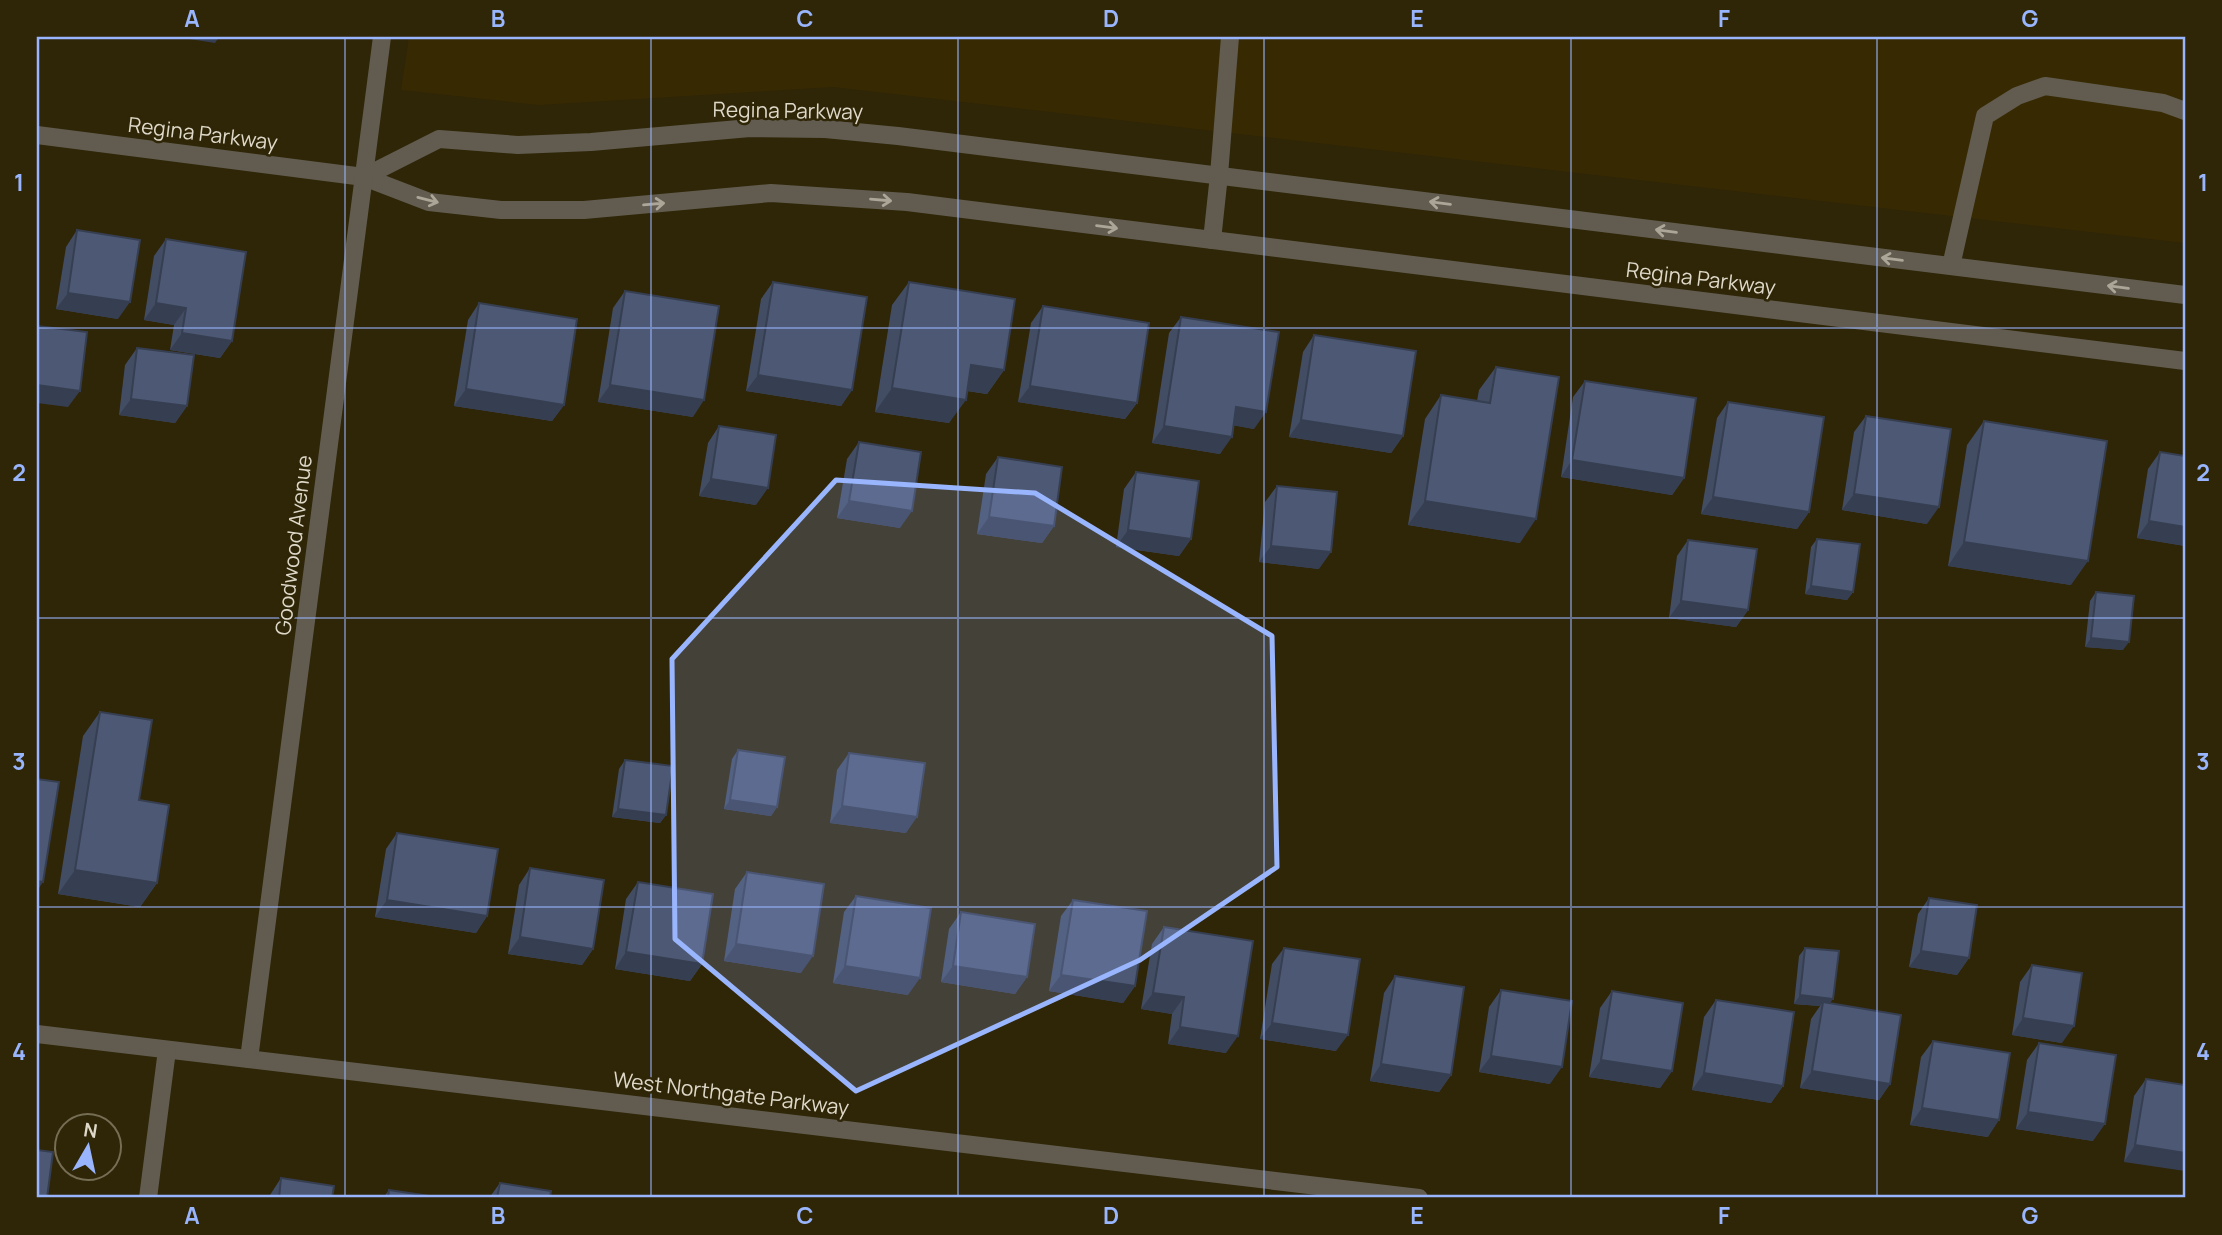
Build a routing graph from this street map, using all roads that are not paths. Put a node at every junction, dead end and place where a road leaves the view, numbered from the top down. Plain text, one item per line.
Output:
1 (382, 37) edge
2 (1230, 37) edge
3 (2185, 111) edge
4 (37, 135) edge
5 (1219, 176) junction
6 (364, 177) junction
7 (1212, 240) junction
8 (1951, 267) junction
9 (2185, 295) edge
10 (2185, 361) edge
11 (37, 1034) edge
12 (167, 1050) junction
13 (249, 1059) junction
14 (148, 1198) edge
15 (1419, 1198) edge

1 - 6 street, Goodwood Avenue
2 - 5 street
3 - 8 street
4 - 6 street, Regina Parkway
5 - 6 street, Regina Parkway
5 - 7 street
8 -> 5 street, Regina Parkway
6 -> 7 street, Regina Parkway
6 - 13 street, Goodwood Avenue
7 - 10 street, Regina Parkway
9 -> 8 street, Regina Parkway
11 - 12 street, West Northgate Parkway
12 - 13 street, West Northgate Parkway
12 - 14 street
13 - 15 street, West Northgate Parkway

